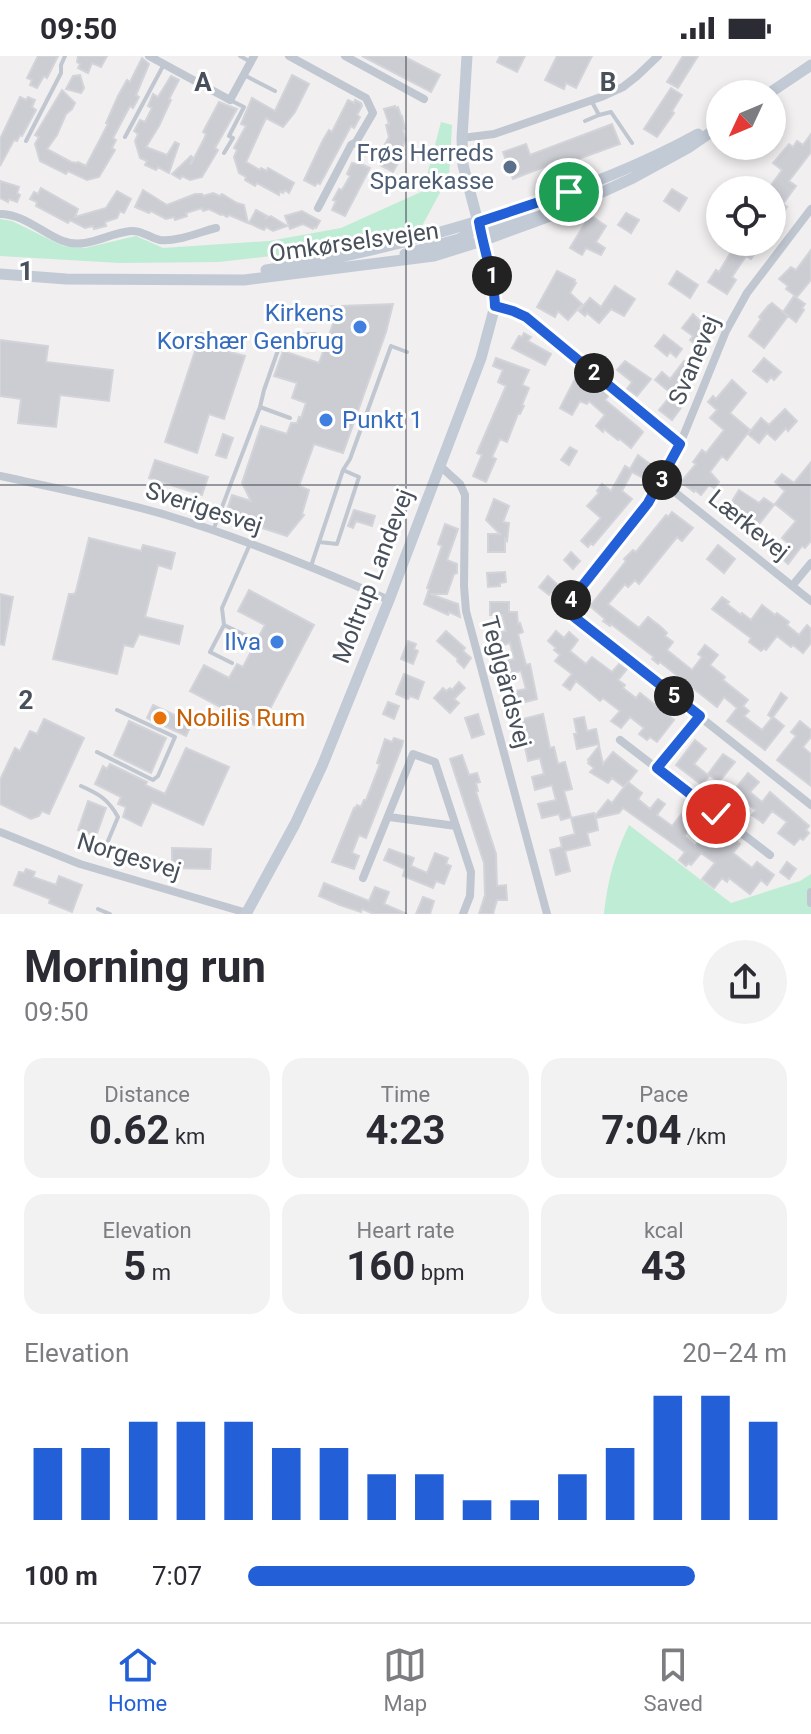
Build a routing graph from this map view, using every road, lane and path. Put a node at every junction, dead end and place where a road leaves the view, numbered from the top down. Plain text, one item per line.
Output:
1 (65, 56) edge
2 (149, 56) edge
3 (240, 56) edge
4 (289, 56) edge
5 (345, 56) edge
6 (467, 56) edge
7 (658, 56) edge
8 (252, 59) edge
9 (164, 64) junction
10 (811, 65) edge
11 (243, 75) junction
12 (786, 82) edge
13 (275, 91) dead end
14 (424, 99) dead end
15 (230, 100) junction
16 (590, 100) junction
17 (599, 115) junction
18 (585, 121) dead end
19 (706, 131) edge
20 (706, 134) edge
21 (125, 137) dead end
22 (462, 138) junction
23 (26, 141) dead end
24 (632, 143) dead end
25 (224, 153) dead end
26 (592, 183) junction
27 (318, 208) dead end
28 (811, 209) edge
29 (0, 214) edge
30 (479, 222) junction
31 (216, 228) dead end
32 (482, 241) junction
33 (379, 264) junction
34 (0, 274) edge
35 (206, 279) junction
36 (495, 306) junction
37 (315, 334) dead end
38 (407, 352) dead end
39 (260, 407) junction
40 (290, 418) dead end
41 (680, 444) junction
42 (439, 465) junction
43 (343, 470) junction
44 (0, 476) edge
45 (661, 481) junction
46 (213, 531) junction
47 (319, 542) junction
48 (250, 544) junction
49 (811, 563) edge
50 (311, 566) junction
51 (792, 586) junction
52 (389, 600) junction
53 (811, 601) edge
54 (224, 625) junction
55 (251, 638) dead end
56 (232, 663) dead end
57 (117, 710) dead end
58 (700, 716) junction
59 (620, 740) dead end
60 (97, 752) dead end
61 (657, 768) junction
62 (81, 786) dead end
63 (811, 805) edge
64 (389, 817) junction
65 (456, 826) junction
66 (0, 832) edge
67 (108, 841) dead end
68 (770, 855) dead end
69 (363, 878) dead end
70 (811, 892) edge
71 (811, 903) edge
72 (98, 909) dead end
73 (110, 914) edge
74 (249, 914) edge
75 (463, 914) edge
76 (547, 914) edge

1 - 23 lane
2 - 9 street
3 - 8 lane
4 - 27 street
5 - 14 street
6 - 22 main road, Moltrup Landevej
7 - 16 street
8 - 11 street
9 - 15 street
9 - 21 lane
10 - 12 main road
11 - 13 lane
11 - 15 street
15 - 25 lane
16 - 17 lane
16 - 22 street
17 - 18 lane
17 - 24 lane
19 - 26 main road, Omkørselsvejen
20 - 32 main road, Omkørselsvejen
22 - 30 main road, Moltrup Landevej
26 - 30 main road, Omkørselsvejen
26 - 32 main road
28 - 41 street, Svanevej
29 - 31 street
30 - 32 main road, Moltrup Landevej
30 - 33 main road
30 - 35 main road, Omkørselsvejen
32 - 33 main road, Omkørselsvejen
32 - 36 main road, Moltrup Landevej
33 - 35 main road, Omkørselsvejen
34 - 35 main road, Omkørselsvejen
36 - 41 street
36 - 42 main road, Moltrup Landevej
37 - 39 lane
38 - 43 lane
39 - 40 lane
39 - 46 lane
41 - 45 street, Svanevej
42 - 52 main road, Moltrup Landevej
42 - 76 street, Teglgårdsvej
43 - 47 lane
43 - 47 lane
44 - 46 street, Sverigesvej
45 - 51 street, Lærkevej
45 - 58 street, Svanevej
46 - 48 street, Sverigesvej
47 - 50 lane
48 - 50 street, Sverigesvej
48 - 54 lane
49 - 51 street
50 - 52 street, Sverigesvej
51 - 53 street, Lærkevej
52 - 74 main road, Moltrup Landevej
54 - 55 lane
54 - 56 lane
57 - 60 lane
58 - 61 street
58 - 63 street
59 - 61 street
61 - 68 street
62 - 67 lane
64 - 65 street
64 - 65 street
64 - 69 street
65 - 75 street
66 - 74 street, Norgesvej
70 - 71 street
72 - 73 lane

